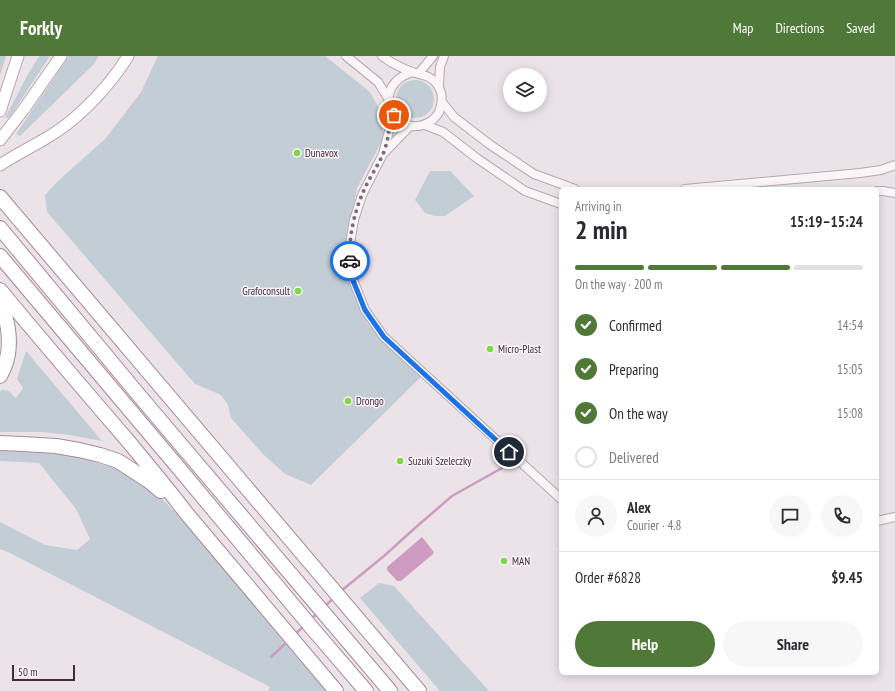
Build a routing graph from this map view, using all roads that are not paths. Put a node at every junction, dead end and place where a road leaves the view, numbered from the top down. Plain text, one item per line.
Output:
1 (18, 56) edge
2 (61, 56) edge
3 (128, 56) edge
4 (346, 56) edge
5 (382, 56) edge
6 (433, 56) edge
7 (444, 56) edge
8 (415, 73) junction
9 (439, 86) junction
10 (389, 100) junction
11 (442, 102) junction
12 (390, 109) junction
13 (0, 112) edge
14 (425, 125) junction
15 (410, 126) junction
16 (0, 140) edge
17 (383, 154) junction
18 (1, 164) edge
19 (895, 165) edge
20 (570, 187) edge
21 (707, 187) edge
22 (879, 191) edge
23 (895, 193) edge
24 (0, 197) edge
25 (559, 203) edge
26 (0, 228) edge
27 (0, 256) edge
28 (0, 290) edge
29 (0, 304) edge
30 (0, 376) edge
31 (0, 444) edge
32 (559, 497) edge
33 (187, 514) junction
34 (895, 517) edge
35 (879, 521) edge
36 (336, 691) edge
37 (366, 691) edge
38 (390, 691) edge
39 (419, 691) edge

1 - 13 main road
2 - 16 main road
3 - 18 main road
4 - 10 street
5 - 8 street
6 - 8 street
7 - 9 street
8 - 9 street
8 - 10 street
9 - 11 street
10 - 12 street
11 - 14 street
11 - 20 street
12 - 15 street
12 - 17 street
14 - 15 street
14 - 25 street
15 - 17 street
17 - 32 street
19 - 21 street
22 - 23 street
24 - 39 highway
26 - 38 highway
27 - 37 highway
28 - 33 highway
29 - 30 highway
31 - 33 highway
33 - 36 highway
34 - 35 street

